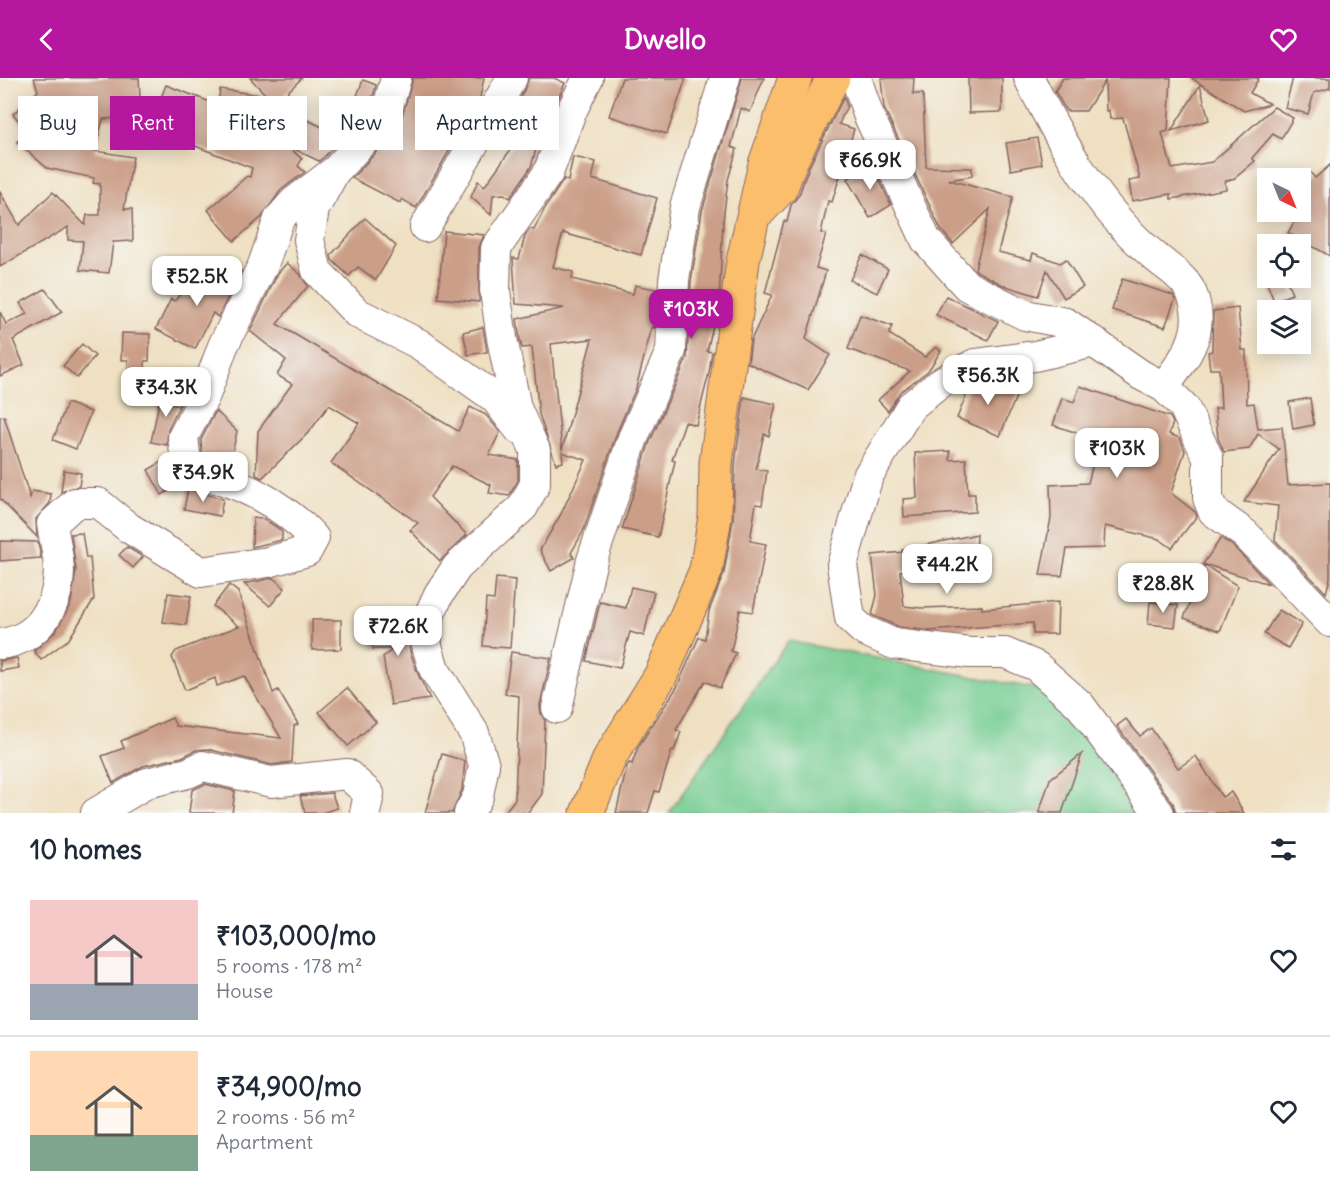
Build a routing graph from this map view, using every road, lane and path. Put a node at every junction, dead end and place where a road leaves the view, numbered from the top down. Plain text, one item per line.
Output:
1 (396, 78) edge
2 (512, 78) edge
3 (588, 78) edge
4 (725, 78) edge
5 (795, 78) edge
6 (833, 78) edge
7 (856, 78) edge
8 (1029, 78) edge
9 (336, 170) junction
10 (754, 216) junction
11 (425, 227) dead end
12 (1095, 342) junction
13 (1164, 387) junction
14 (535, 450) junction
15 (1330, 622) edge
16 (0, 644) edge
17 (557, 708) dead end
18 (96, 813) edge
19 (365, 813) edge
20 (469, 813) edge
21 (587, 813) edge
22 (1159, 813) edge

1 - 9 street
2 - 11 street
3 - 14 street
4 - 17 street
5 - 10 main road
6 - 10 main road
7 - 12 street
8 - 13 street
9 - 14 street
9 - 16 street
10 - 21 main road
12 - 13 street
12 - 22 street
13 - 15 street
14 - 20 street
18 - 19 street

